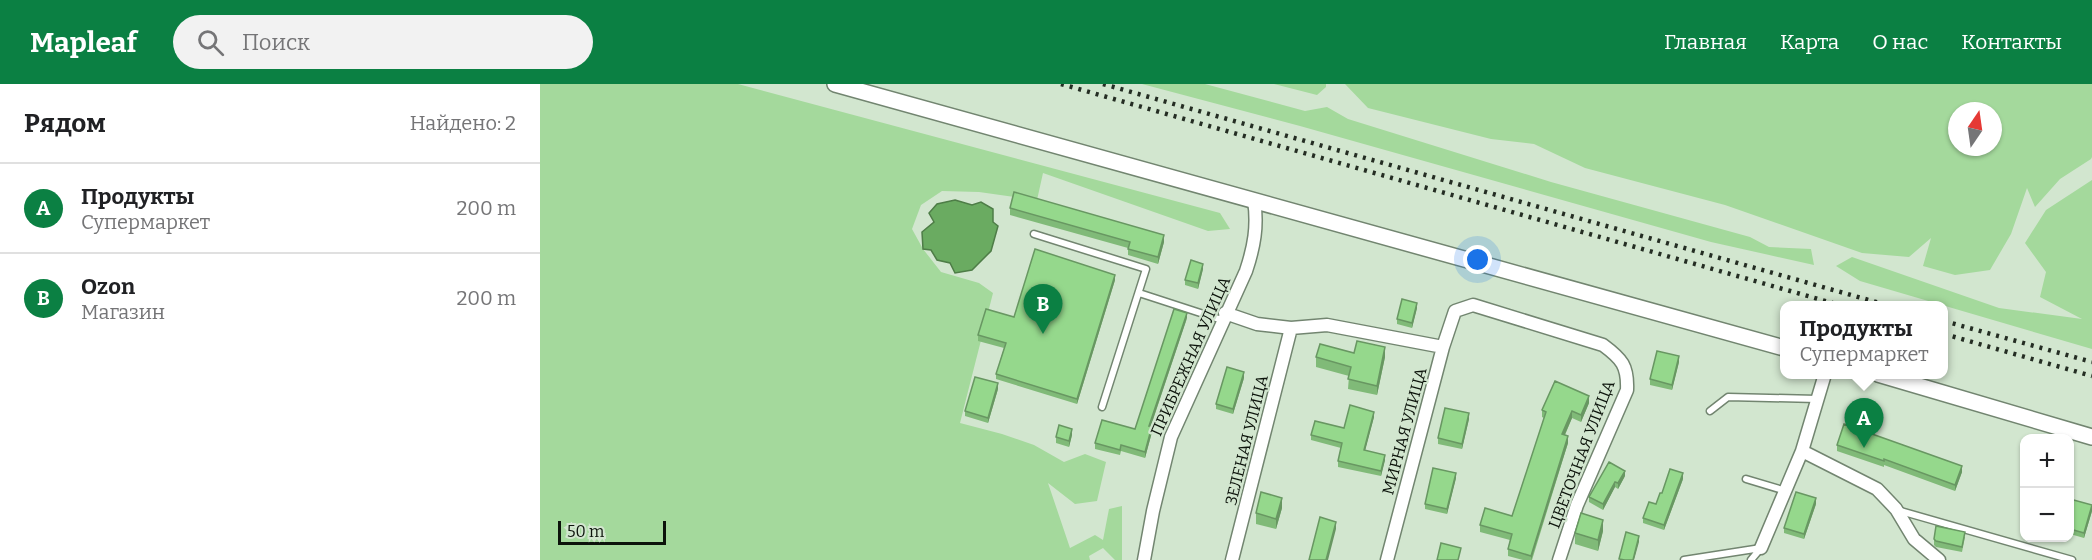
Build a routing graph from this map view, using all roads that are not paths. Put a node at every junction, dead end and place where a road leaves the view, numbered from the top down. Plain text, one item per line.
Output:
1 (835, 84) edge
2 (1254, 200) junction
3 (1034, 234) dead end
4 (1139, 293) junction
5 (1455, 311) joint
6 (1224, 316) junction
7 (1292, 328) junction
8 (1443, 347) junction
9 (1780, 347) edge
10 (1824, 379) edge
11 (1892, 379) edge
12 (1817, 399) junction
13 (1102, 407) dead end
14 (1710, 411) dead end
15 (2092, 437) edge
16 (1802, 451) junction
17 (1746, 479) dead end
18 (1786, 491) junction
19 (1896, 509) junction
20 (1761, 548) junction
21 (1144, 560) edge
22 (1232, 560) edge
23 (1387, 560) edge
24 (1559, 560) edge
25 (1684, 560) edge
26 (1751, 560) edge
27 (1939, 560) edge
28 (2072, 560) edge

1 - 2 street
2 - 6 street, ПРИБРЕЖНАЯ УЛИЦА
2 - 9 street
3 - 4 lane
4 - 6 lane
4 - 13 lane
5 - 8 street, МИРНАЯ УЛИЦА
5 - 24 street, ЦВЕТОЧНАЯ УЛИЦА
6 - 7 street
6 - 21 street, ПРИБРЕЖНАЯ УЛИЦА
7 - 8 street
7 - 22 street, ЗЕЛЕНАЯ УЛИЦА
8 - 23 street, МИРНАЯ УЛИЦА
10 - 12 street
11 - 15 street
12 - 14 lane
12 - 16 street
16 - 18 street
16 - 19 street
17 - 18 lane
18 - 20 street
19 - 27 street
19 - 28 lane
20 - 25 lane
20 - 26 lane

